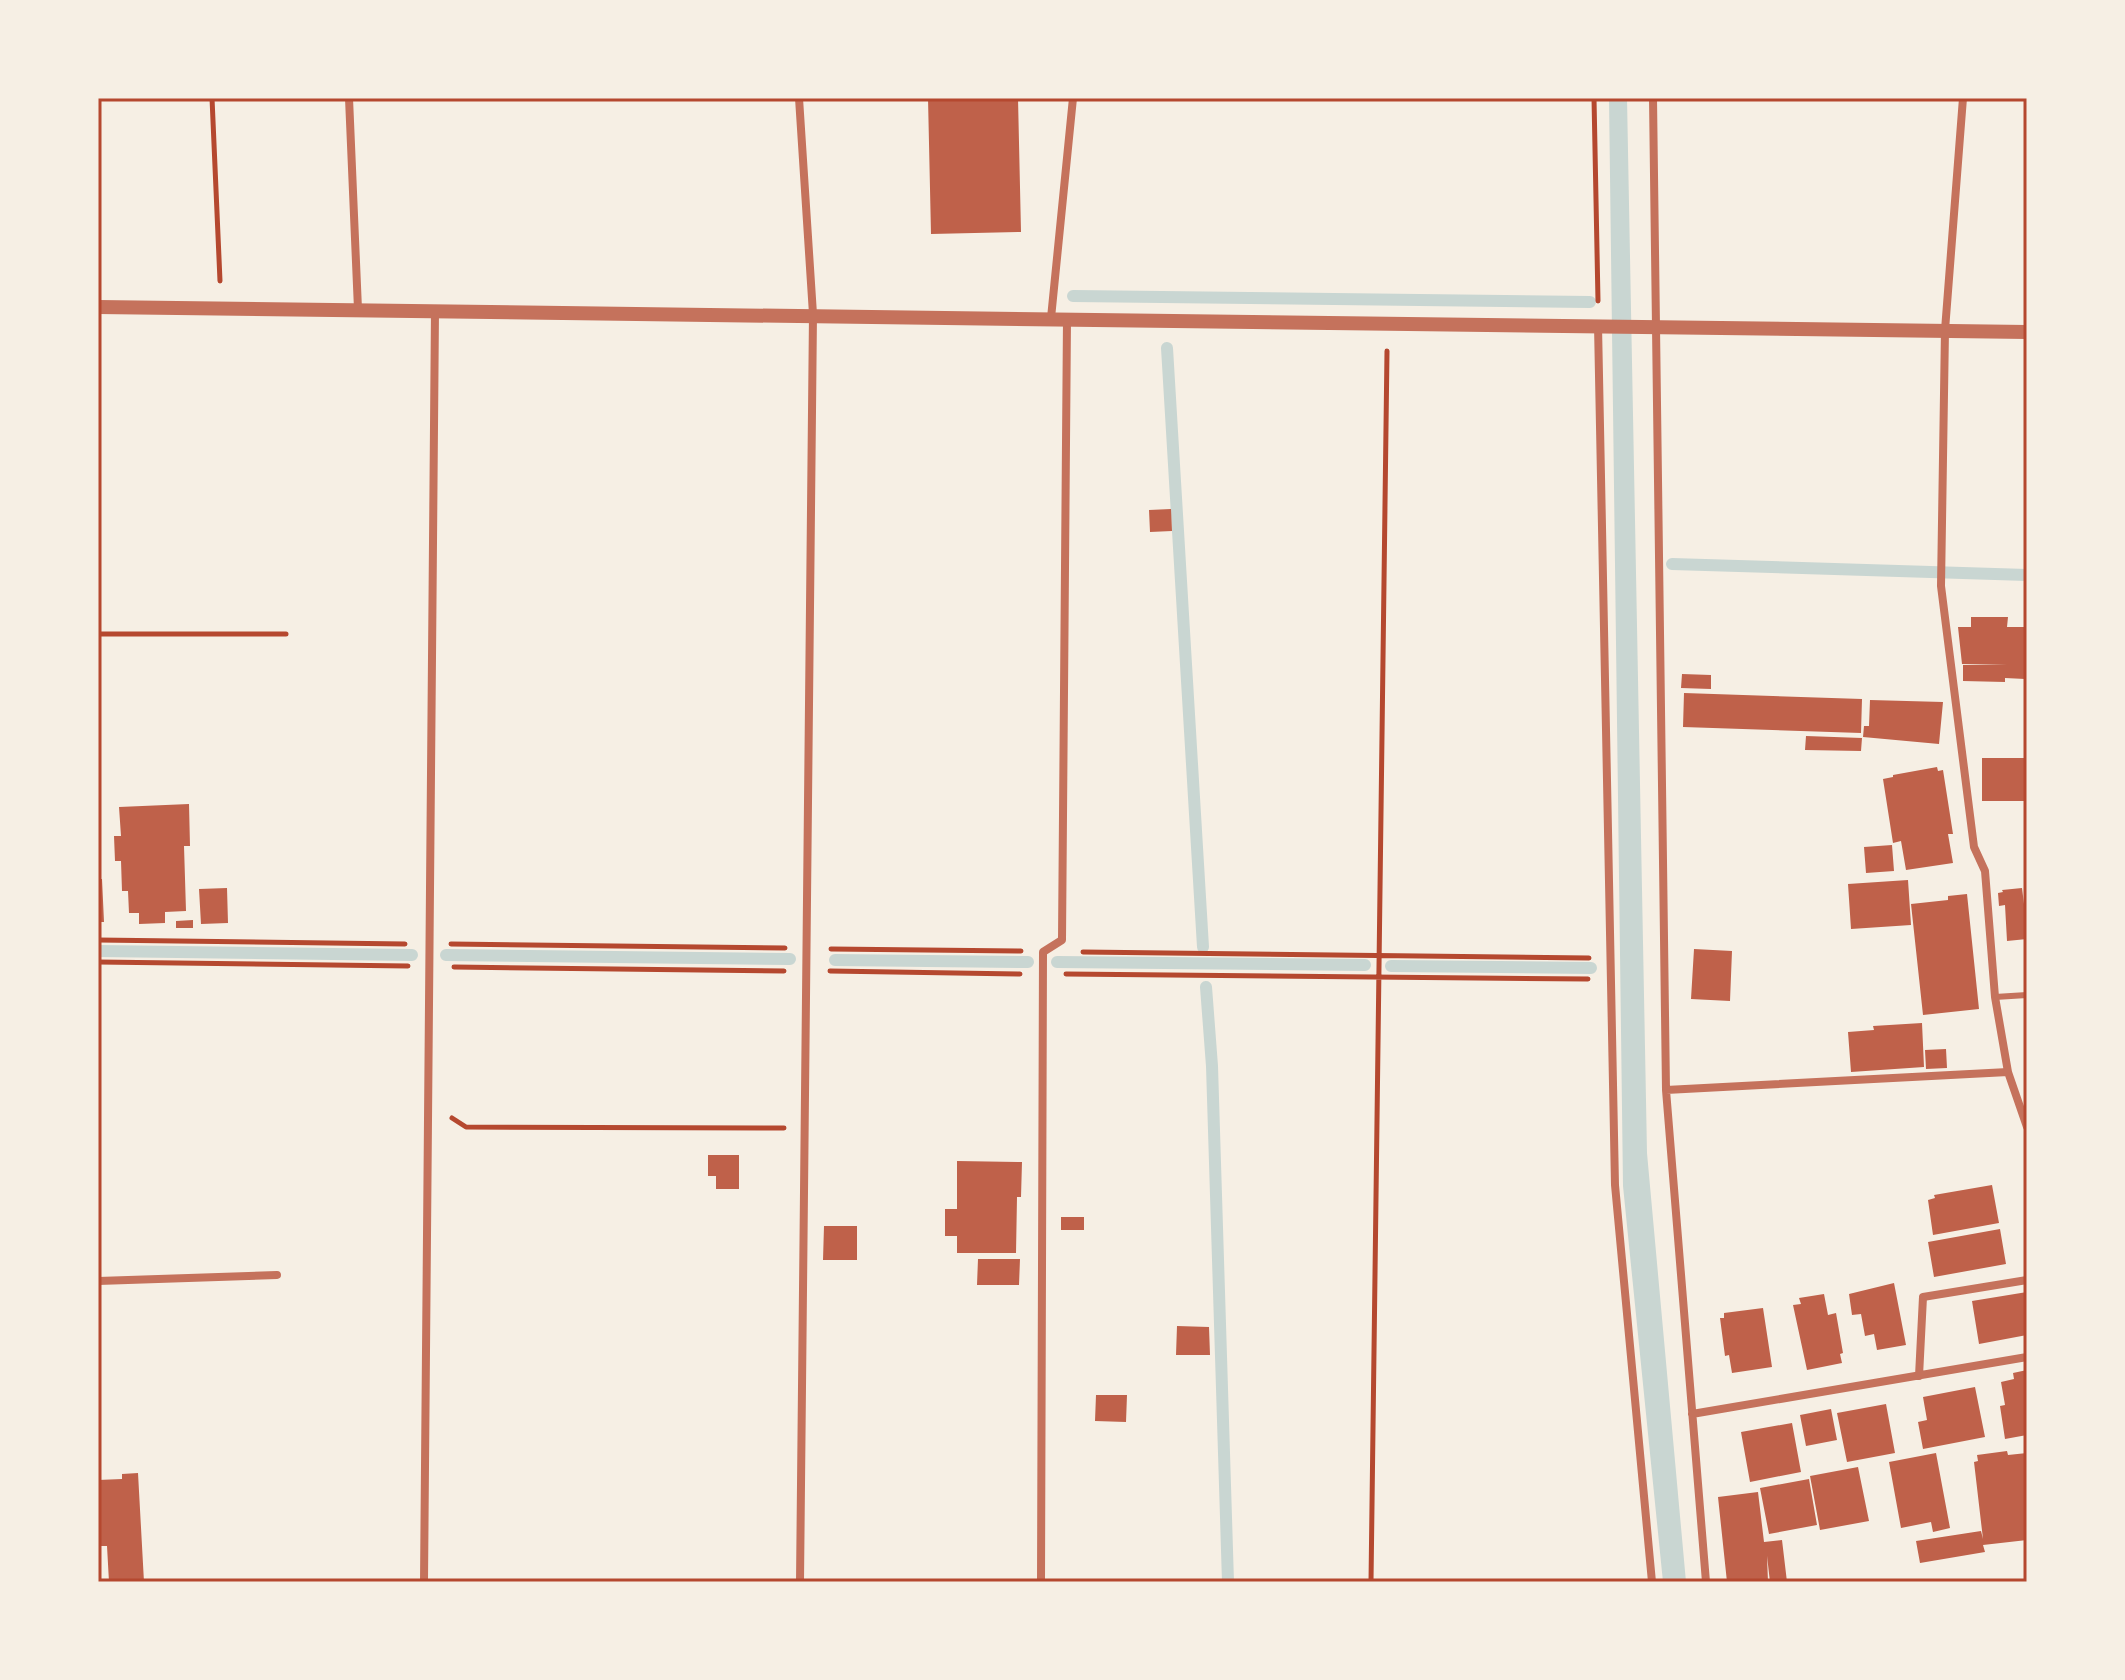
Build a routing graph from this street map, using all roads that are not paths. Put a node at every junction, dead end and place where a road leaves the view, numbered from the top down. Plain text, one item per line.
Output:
1 (349, 98) edge
2 (799, 98) edge
3 (1073, 98) edge
4 (1653, 98) edge
5 (1963, 98) edge
6 (98, 307) edge
7 (358, 309) junction
8 (435, 309) junction
9 (813, 314) junction
10 (1051, 318) junction
11 (1067, 318) junction
12 (1601, 325) junction
13 (1650, 326) junction
14 (1945, 330) junction
15 (2027, 332) edge
16 (2027, 995) edge
17 (1995, 997) junction
18 (2008, 1072) junction
19 (1666, 1090) junction
20 (2027, 1127) edge
21 (277, 1275) dead end
22 (2027, 1280) edge
23 (98, 1281) edge
24 (2027, 1357) edge
25 (1919, 1376) junction
26 (1692, 1414) junction
27 (424, 1582) edge
28 (800, 1582) edge
29 (1041, 1582) edge
30 (1652, 1582) edge
31 (1706, 1582) edge

1 - 7 street
2 - 9 street
3 - 10 street
4 - 13 street
5 - 14 street
6 - 7 street
7 - 8 street
8 - 9 street
8 - 27 street
9 - 10 street
9 - 28 street
10 - 11 street
11 - 12 street
11 - 29 street
12 - 13 street
12 - 30 street
13 - 14 street
13 - 19 street
14 - 15 street
14 - 17 street
16 - 17 lane
17 - 18 street
18 - 19 street
18 - 20 street
19 - 26 street
21 - 23 street
22 - 25 street
24 - 25 street
25 - 26 street
26 - 31 street

